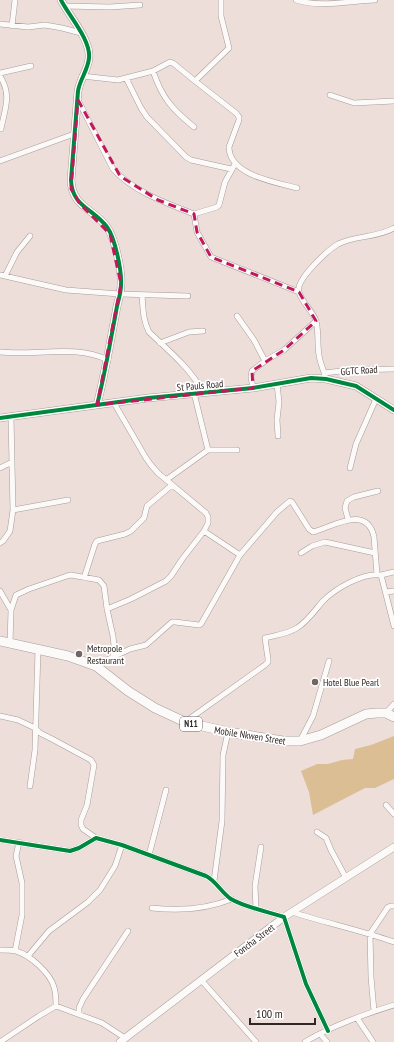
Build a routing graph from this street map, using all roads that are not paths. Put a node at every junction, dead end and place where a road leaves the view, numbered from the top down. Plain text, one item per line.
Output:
1 (15, 0) edge
2 (222, 0) edge
3 (296, 0) edge
4 (375, 0) edge
5 (63, 3) edge
6 (140, 5) dead end
7 (0, 24) edge
8 (12, 26) junction
9 (81, 33) junction
10 (31, 66) dead end
11 (153, 71) junction
12 (0, 74) edge
13 (82, 76) junction
14 (126, 78) junction
15 (195, 81) junction
16 (330, 95) dead end
17 (78, 100) junction
18 (394, 101) edge
19 (194, 127) dead end
20 (1, 129) dead end
21 (74, 134) junction
22 (0, 161) edge
23 (233, 166) junction
24 (297, 188) dead end
25 (194, 214) junction
26 (394, 228) edge
27 (30, 236) dead end
28 (2, 276) edge
29 (299, 292) junction
30 (120, 294) junction
31 (142, 295) junction
32 (188, 296) dead end
33 (237, 316) dead end
34 (316, 321) junction
35 (204, 331) dead end
36 (160, 343) junction
37 (0, 352) edge
38 (108, 360) junction
39 (265, 361) junction
40 (394, 369) edge
41 (325, 376) junction
42 (277, 384) junction
43 (254, 388) junction
44 (203, 392) junction
45 (194, 393) junction
46 (376, 399) junction
47 (114, 403) junction
48 (97, 405) junction
49 (394, 410) edge
50 (11, 417) junction
51 (0, 418) edge
52 (278, 436) dead end
53 (208, 450) junction
54 (237, 450) dead end
55 (12, 462) junction
56 (0, 468) edge
57 (350, 468) dead end
58 (166, 480) junction
59 (172, 484) junction
60 (378, 491) dead end
61 (68, 500) dead end
62 (13, 510) junction
63 (348, 519) junction
64 (204, 531) junction
65 (0, 543) edge
66 (301, 553) dead end
67 (376, 553) junction
68 (240, 555) junction
69 (394, 572) edge
70 (379, 574) junction
71 (84, 578) junction
72 (0, 591) edge
73 (394, 591) edge
74 (386, 592) junction
75 (107, 609) junction
76 (12, 610) junction
77 (394, 626) edge
78 (0, 642) edge
79 (10, 644) junction
80 (38, 650) junction
81 (113, 657) junction
82 (329, 661) dead end
83 (96, 666) junction
84 (394, 704) edge
85 (390, 715) edge
86 (0, 716) edge
87 (185, 722) junction
88 (35, 728) junction
89 (228, 732) junction
90 (300, 741) junction
91 (30, 786) dead end
92 (166, 790) dead end
93 (386, 804) dead end
94 (394, 814) edge
95 (317, 832) dead end
96 (96, 838) junction
97 (0, 840) edge
98 (19, 842) junction
99 (122, 845) junction
100 (261, 847) dead end
101 (394, 847) edge
102 (148, 855) junction
103 (346, 878) junction
104 (214, 881) junction
105 (232, 899) junction
106 (394, 906) edge
107 (152, 908) dead end
108 (256, 909) junction
109 (292, 912) junction
110 (284, 917) junction
111 (128, 930) dead end
112 (370, 934) junction
113 (394, 942) edge
114 (0, 950) edge
115 (15, 951) junction
116 (28, 956) junction
117 (202, 980) junction
118 (394, 1005) edge
119 (56, 1006) junction
120 (374, 1011) junction
121 (79, 1014) junction
122 (357, 1018) junction
123 (328, 1031) junction
124 (320, 1034) junction
125 (123, 1040) edge
126 (0, 1042) edge
127 (256, 1042) edge
128 (305, 1042) edge
129 (327, 1042) edge
130 (374, 1042) edge

1 - 8 street
2 - 15 street
3 - 4 street
5 - 6 street
5 - 9 street
7 - 8 street
8 - 9 street
9 - 13 street
10 - 12 street
11 - 14 street
11 - 15 street
11 - 19 street
12 - 20 street
13 - 14 street
13 - 17 street
14 - 23 street
15 - 23 street
16 - 18 street
17 - 21 street
17 - 25 street
21 - 22 street
21 - 30 street
23 - 24 street
23 - 25 street
25 - 29 street
26 - 29 street
27 - 28 street
28 - 30 street
29 - 34 street
30 - 31 street
30 - 38 street
31 - 32 street
31 - 36 street
33 - 39 street
34 - 39 street
34 - 41 street
35 - 36 street
36 - 44 street
37 - 38 street
38 - 48 street
39 - 43 street
40 - 41 street, GGTC Road
41 - 42 street, St Pauls Road
41 - 46 street, St Pauls Road
42 - 43 street, St Pauls Road
42 - 52 street
43 - 44 street, St Pauls Road
44 - 45 street, St Pauls Road
45 - 47 street, St Pauls Road
45 - 53 street
46 - 49 street, St Pauls Road
46 - 57 street
47 - 48 street, St Pauls Road
47 - 58 street
48 - 50 street, St Pauls Road
50 - 51 street, St Pauls Road
50 - 55 street
53 - 54 street
53 - 58 street
55 - 56 street
55 - 62 street
58 - 59 street
59 - 64 street
59 - 71 street
60 - 63 street
61 - 62 street
62 - 65 street
63 - 67 street
63 - 68 street
64 - 68 street
64 - 75 street
66 - 67 street
67 - 70 street
68 - 81 street
69 - 70 street
70 - 74 street
70 - 87 street
71 - 75 street
71 - 76 street
72 - 76 street
73 - 74 street
74 - 77 street
75 - 81 street
76 - 79 street
78 - 79 highway, Mobile Nkwen Street / N11
79 - 80 highway, Mobile Nkwen Street / N11
80 - 83 highway, Mobile Nkwen Street / N11
80 - 88 street
81 - 83 street
82 - 90 street
83 - 87 highway, Mobile Nkwen Street / N11
84 - 85 street
85 - 90 highway, Mobile Nkwen Street / N11
86 - 88 street
87 - 89 highway, Mobile Nkwen Street / N11
88 - 91 street
88 - 96 street
89 - 90 highway, Mobile Nkwen Street / N11
89 - 104 street
92 - 102 street
93 - 94 street
95 - 103 street
96 - 98 street
96 - 99 street
97 - 98 street
98 - 115 street
99 - 102 street
99 - 116 street
100 - 108 street
101 - 103 street, Foncha Street
102 - 104 street
103 - 109 street, Foncha Street
104 - 105 street
105 - 107 street
105 - 108 street
106 - 112 street
108 - 110 street
109 - 110 street, Foncha Street
109 - 112 street
110 - 117 street, Foncha Street
110 - 123 street
111 - 121 street
112 - 113 street
112 - 120 street
114 - 115 street
115 - 116 street
116 - 119 street
117 - 125 street, Foncha Street
117 - 127 street
118 - 120 street
119 - 121 street
119 - 126 street
120 - 122 street
121 - 125 street
122 - 123 street
122 - 130 street
123 - 124 street
124 - 128 street
124 - 129 street

